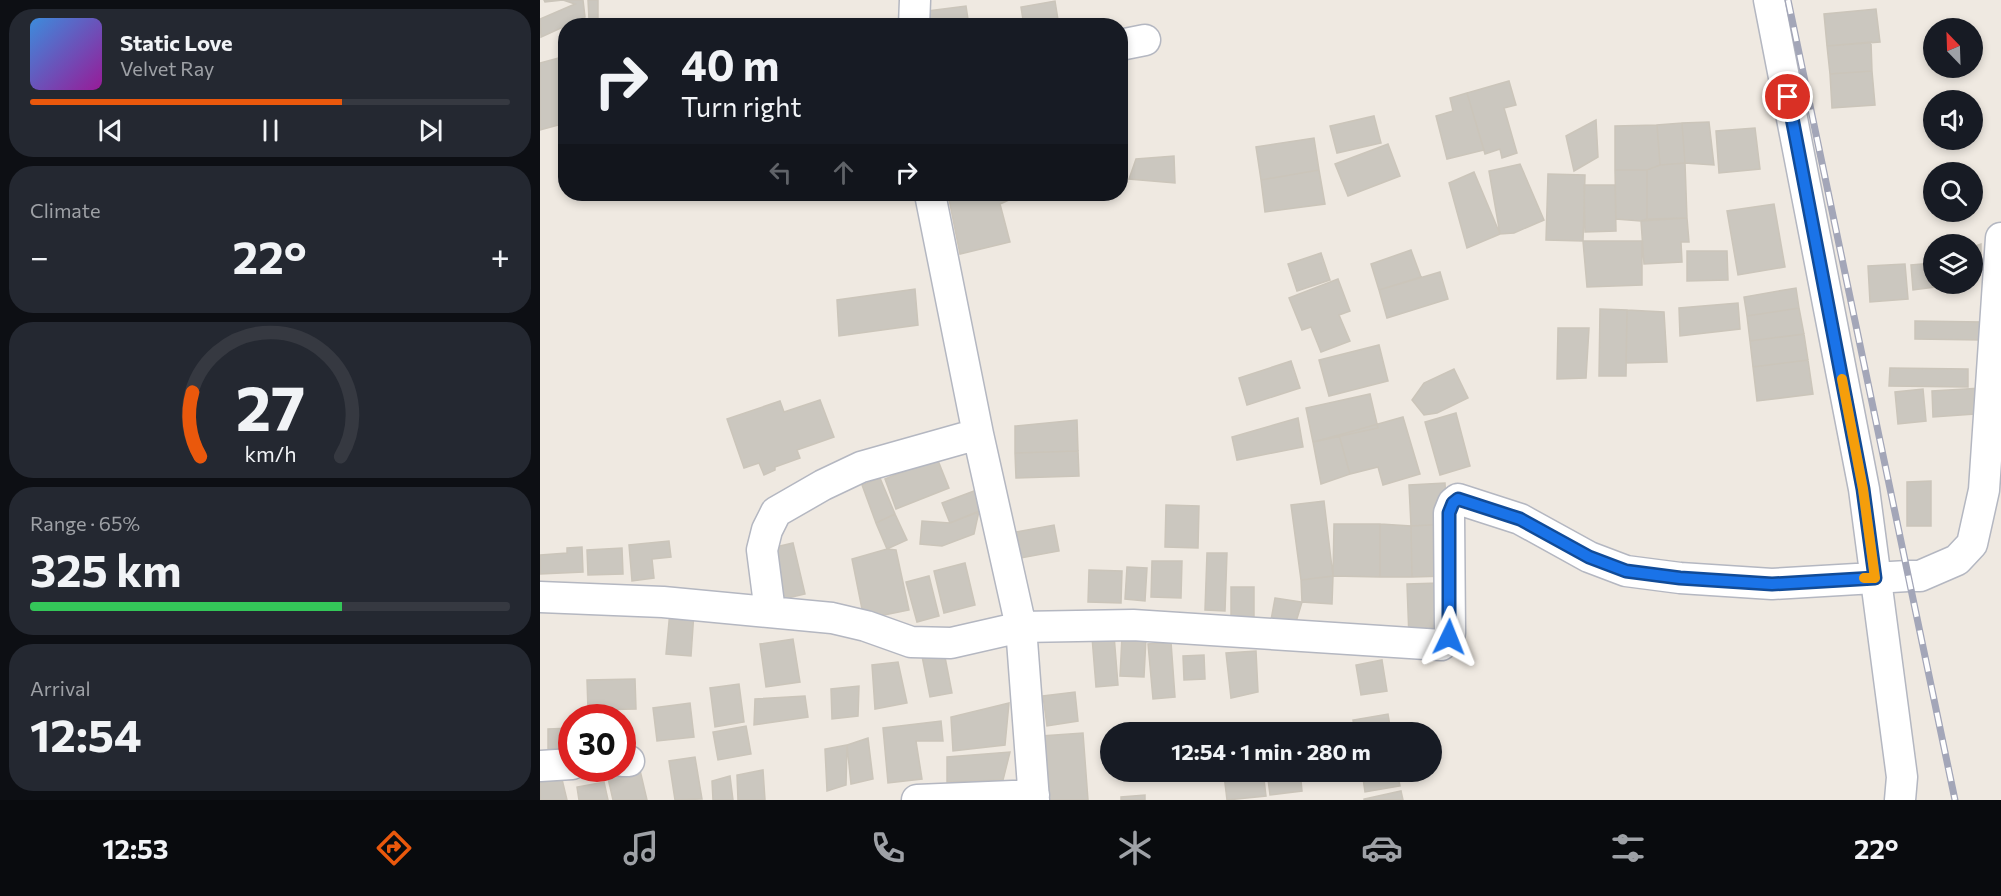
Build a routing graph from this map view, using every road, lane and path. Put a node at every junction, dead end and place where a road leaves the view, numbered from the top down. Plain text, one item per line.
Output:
1 (915, 0) edge
2 (1769, 0) edge
3 (914, 18) edge
4 (931, 201) edge
5 (2001, 238) edge
6 (1996, 389) edge
7 (978, 434) junction
8 (1875, 578) junction
9 (540, 597) edge
10 (770, 612) junction
11 (1021, 627) junction
12 (558, 765) edge
13 (540, 766) edge
14 (1034, 798) edge
15 (917, 800) edge
16 (1900, 800) edge

1 - 3 street
2 - 8 street
4 - 7 street
5 - 6 street
6 - 8 street
7 - 10 street
7 - 11 street
8 - 11 street
8 - 16 street
9 - 10 street
10 - 11 street
11 - 14 street
12 - 13 street
14 - 15 street

